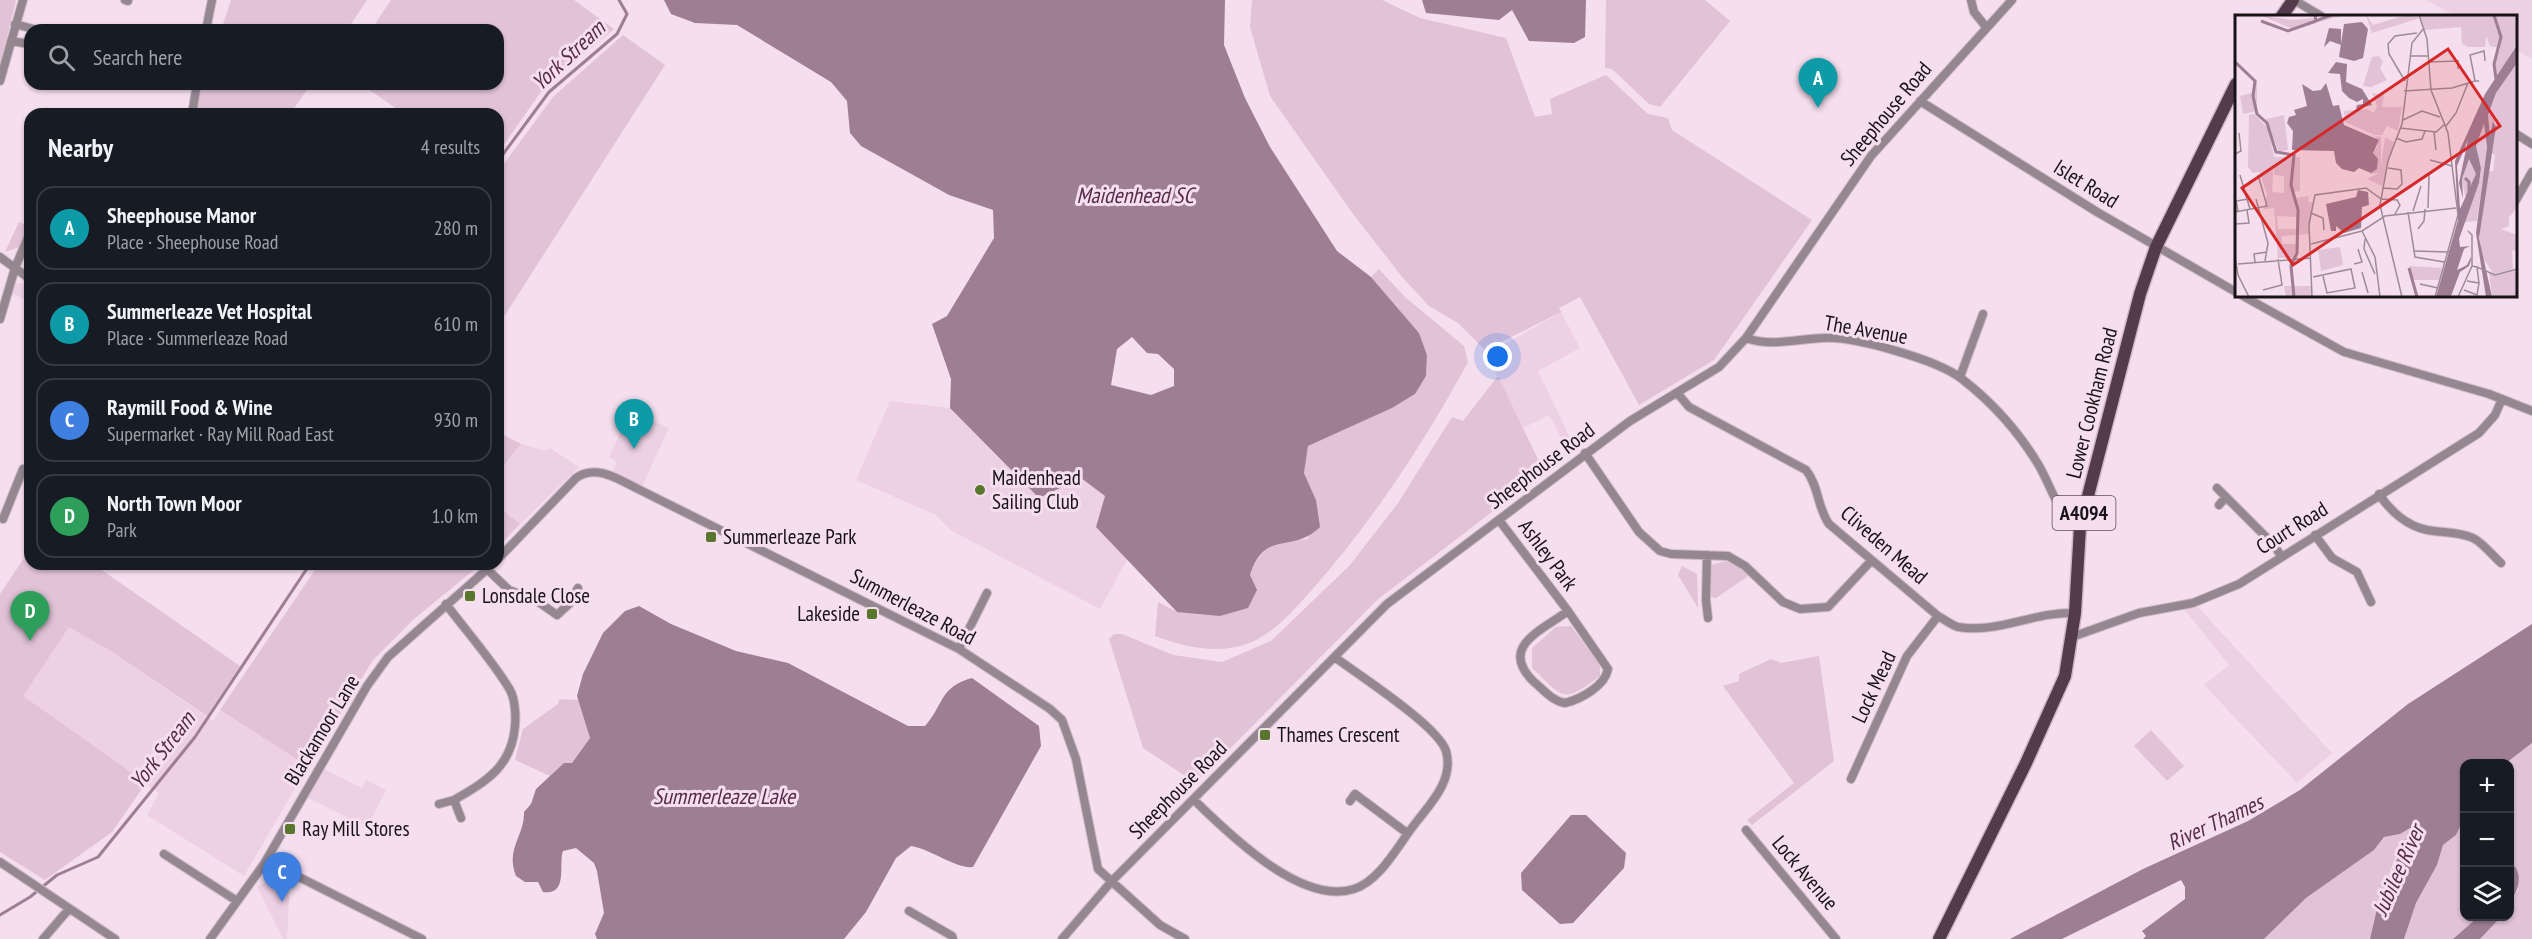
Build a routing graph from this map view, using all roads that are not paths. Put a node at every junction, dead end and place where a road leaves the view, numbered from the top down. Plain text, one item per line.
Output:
1 (23, 0) edge
2 (212, 0) edge
3 (1971, 0) edge
4 (2012, 0) edge
5 (2293, 0) edge
6 (2283, 15) edge
7 (2319, 15) edge
8 (15, 24) junction
9 (208, 24) edge
10 (24, 26) edge
11 (1986, 27) junction
12 (10, 41) junction
13 (24, 43) edge
14 (0, 81) edge
15 (2235, 86) edge
16 (196, 90) edge
17 (1920, 101) junction
18 (193, 108) edge
19 (2517, 135) edge
20 (2532, 144) edge
21 (2532, 172) edge
22 (2517, 198) edge
23 (24, 246) edge
24 (2156, 247) junction
25 (0, 256) edge
26 (15, 268) junction
27 (24, 275) edge
28 (2235, 291) edge
29 (2245, 297) edge
30 (1983, 314) dead end
31 (0, 318) edge
32 (1746, 338) junction
33 (1960, 377) junction
34 (1678, 394) junction
35 (2502, 399) junction
36 (2532, 411) edge
37 (1585, 453) junction
38 (23, 469) dead end
39 (2217, 488) dead end
40 (2379, 494) junction
41 (2225, 498) junction
42 (2219, 505) dead end
43 (1499, 520) junction
44 (1, 521) edge
45 (2080, 527) junction
46 (2315, 535) junction
47 (504, 553) edge
48 (1707, 555) junction
49 (2281, 556) junction
50 (1871, 561) junction
51 (2501, 563) dead end
52 (487, 570) edge
53 (493, 570) edge
54 (578, 588) dead end
55 (987, 593) dead end
56 (2371, 602) dead end
57 (446, 604) junction
58 (1568, 611) junction
59 (2075, 613) junction
60 (1938, 616) junction
61 (1708, 618) dead end
62 (2072, 637) junction
63 (959, 649) junction
64 (1336, 658) junction
65 (1851, 779) dead end
66 (1352, 795) dead end
67 (454, 800) junction
68 (1194, 800) junction
69 (439, 804) dead end
70 (461, 818) dead end
71 (1746, 830) dead end
72 (1407, 833) junction
73 (164, 854) dead end
74 (0, 862) edge
75 (264, 864) junction
76 (1111, 882) junction
77 (237, 901) junction
78 (69, 909) junction
79 (909, 910) dead end
80 (43, 939) edge
81 (115, 939) edge
82 (210, 939) edge
83 (422, 939) edge
84 (953, 939) edge
85 (1062, 939) edge
86 (1185, 939) edge
87 (1836, 939) edge
88 (1939, 939) edge

1 - 8 street
2 - 9 street
3 - 11 street
4 - 11 street, Sheephouse Road
5 - 6 main road
5 - 7 street
8 - 10 street
8 - 12 street
11 - 17 street, Sheephouse Road
12 - 13 street
12 - 14 street
15 - 24 main road, Lower Cookham Road / A4094
16 - 18 street
17 - 24 street, Islet Road
17 - 32 street, Sheephouse Road
19 - 20 street
21 - 22 street
23 - 26 street
24 - 28 street, Islet Road
24 - 45 main road, Lower Cookham Road / A4094
25 - 26 street
26 - 27 street
26 - 31 street
29 - 35 street
30 - 33 street
32 - 33 street, The Avenue
32 - 34 street, Sheephouse Road
33 - 45 street, The Avenue
34 - 37 street, Sheephouse Road
34 - 50 street, Cliveden Mead
35 - 36 street
35 - 40 street, Court Road
37 - 43 street, Sheephouse Road
37 - 48 street
38 - 44 street
39 - 41 street
40 - 46 street, Court Road
40 - 51 street
41 - 42 street
41 - 49 street
43 - 58 street, Ashley Park
43 - 64 street, Sheephouse Road
45 - 59 main road, Lower Cookham Road / A4094
46 - 49 street, Court Road
46 - 56 street
47 - 63 street, Summerleaze Road
48 - 50 street
48 - 61 street
49 - 62 street, Court Road
50 - 60 street, Cliveden Mead
52 - 57 street, Blackamoor Lane
53 - 54 street
55 - 63 street
57 - 67 street
57 - 75 street, Blackamoor Lane
58 - 58 street, Ashley Park
59 - 60 street, Cliveden Mead
59 - 62 main road, Lower Cookham Road / A4094
60 - 65 street, Lock Mead
62 - 88 main road, Lower Cookham Road / A4094
63 - 76 street, Summerleaze Road
64 - 68 street, Sheephouse Road
64 - 72 street
66 - 72 street
67 - 69 street
67 - 70 street
68 - 72 street
68 - 76 street, Sheephouse Road
71 - 87 street, Lock Avenue
73 - 77 street
74 - 78 street
75 - 77 street, Blackamoor Lane
75 - 83 street
76 - 85 street, Sheephouse Road
76 - 86 street, Summerleaze Road
77 - 82 street, Blackamoor Lane
78 - 80 street
78 - 81 street
79 - 84 street

